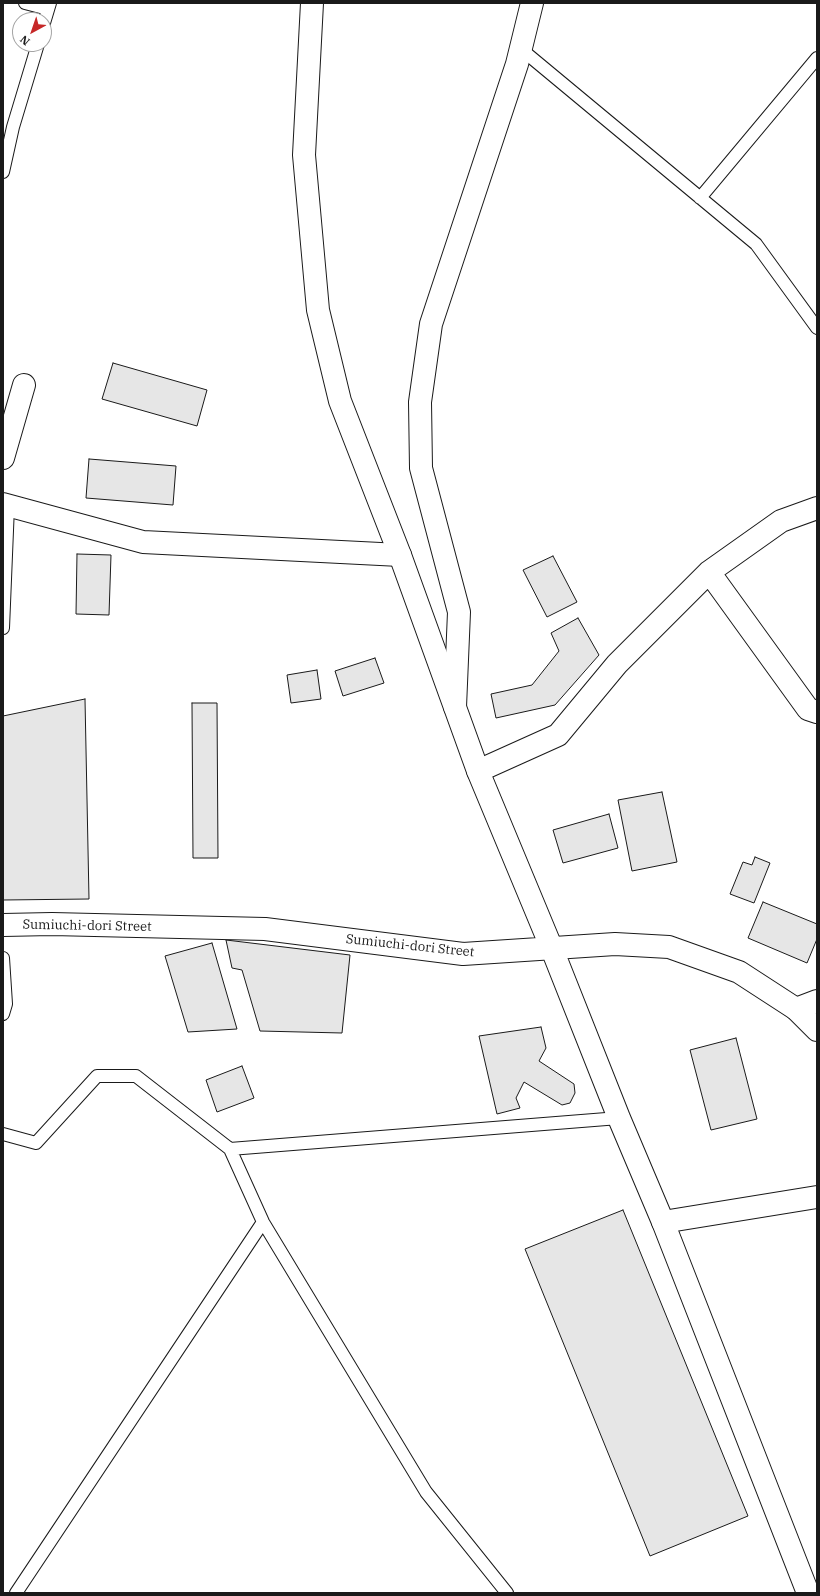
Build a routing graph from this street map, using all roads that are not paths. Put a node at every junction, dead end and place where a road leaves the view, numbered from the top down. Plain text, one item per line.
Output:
1 (25, 3) edge
2 (312, 3) edge
3 (532, 3) edge
4 (49, 6) edge
5 (521, 49) junction
6 (36, 52) edge
7 (817, 58) edge
8 (5, 155) edge
9 (3, 172) edge
10 (700, 198) junction
11 (817, 328) edge
12 (24, 385) dead end
13 (3, 458) edge
14 (5, 505) edge
15 (817, 508) edge
16 (400, 555) junction
17 (709, 572) junction
18 (3, 628) edge
19 (455, 708) junction
20 (817, 712) edge
21 (478, 771) junction
22 (3, 925) edge
23 (552, 948) junction
24 (3, 958) edge
25 (817, 1001) edge
26 (796, 1008) junction
27 (3, 1014) edge
28 (817, 1030) edge
29 (619, 1118) junction
30 (3, 1134) edge
31 (230, 1149) junction
32 (817, 1197) edge
33 (263, 1222) junction
34 (663, 1222) junction
35 (16, 1593) edge
36 (507, 1593) edge
37 (808, 1593) edge

1 - 4 lane
2 - 16 street
3 - 5 street
5 - 10 lane
5 - 19 street
6 - 8 lane
7 - 10 lane
8 - 9 lane
10 - 11 lane
12 - 13 street
14 - 16 street
14 - 18 lane
15 - 17 street
16 - 19 street
17 - 20 street
17 - 21 street
19 - 21 street
21 - 23 street
22 - 23 street, Sumiuchi-dori Street
23 - 26 street, Sumiuchi-dori Street
23 - 29 street
24 - 27 lane
25 - 26 street
26 - 28 street, Sumiuchi-dori Street
29 - 31 lane
29 - 34 street
30 - 31 lane
31 - 33 lane
32 - 34 street
33 - 35 lane
33 - 36 lane
34 - 37 street

